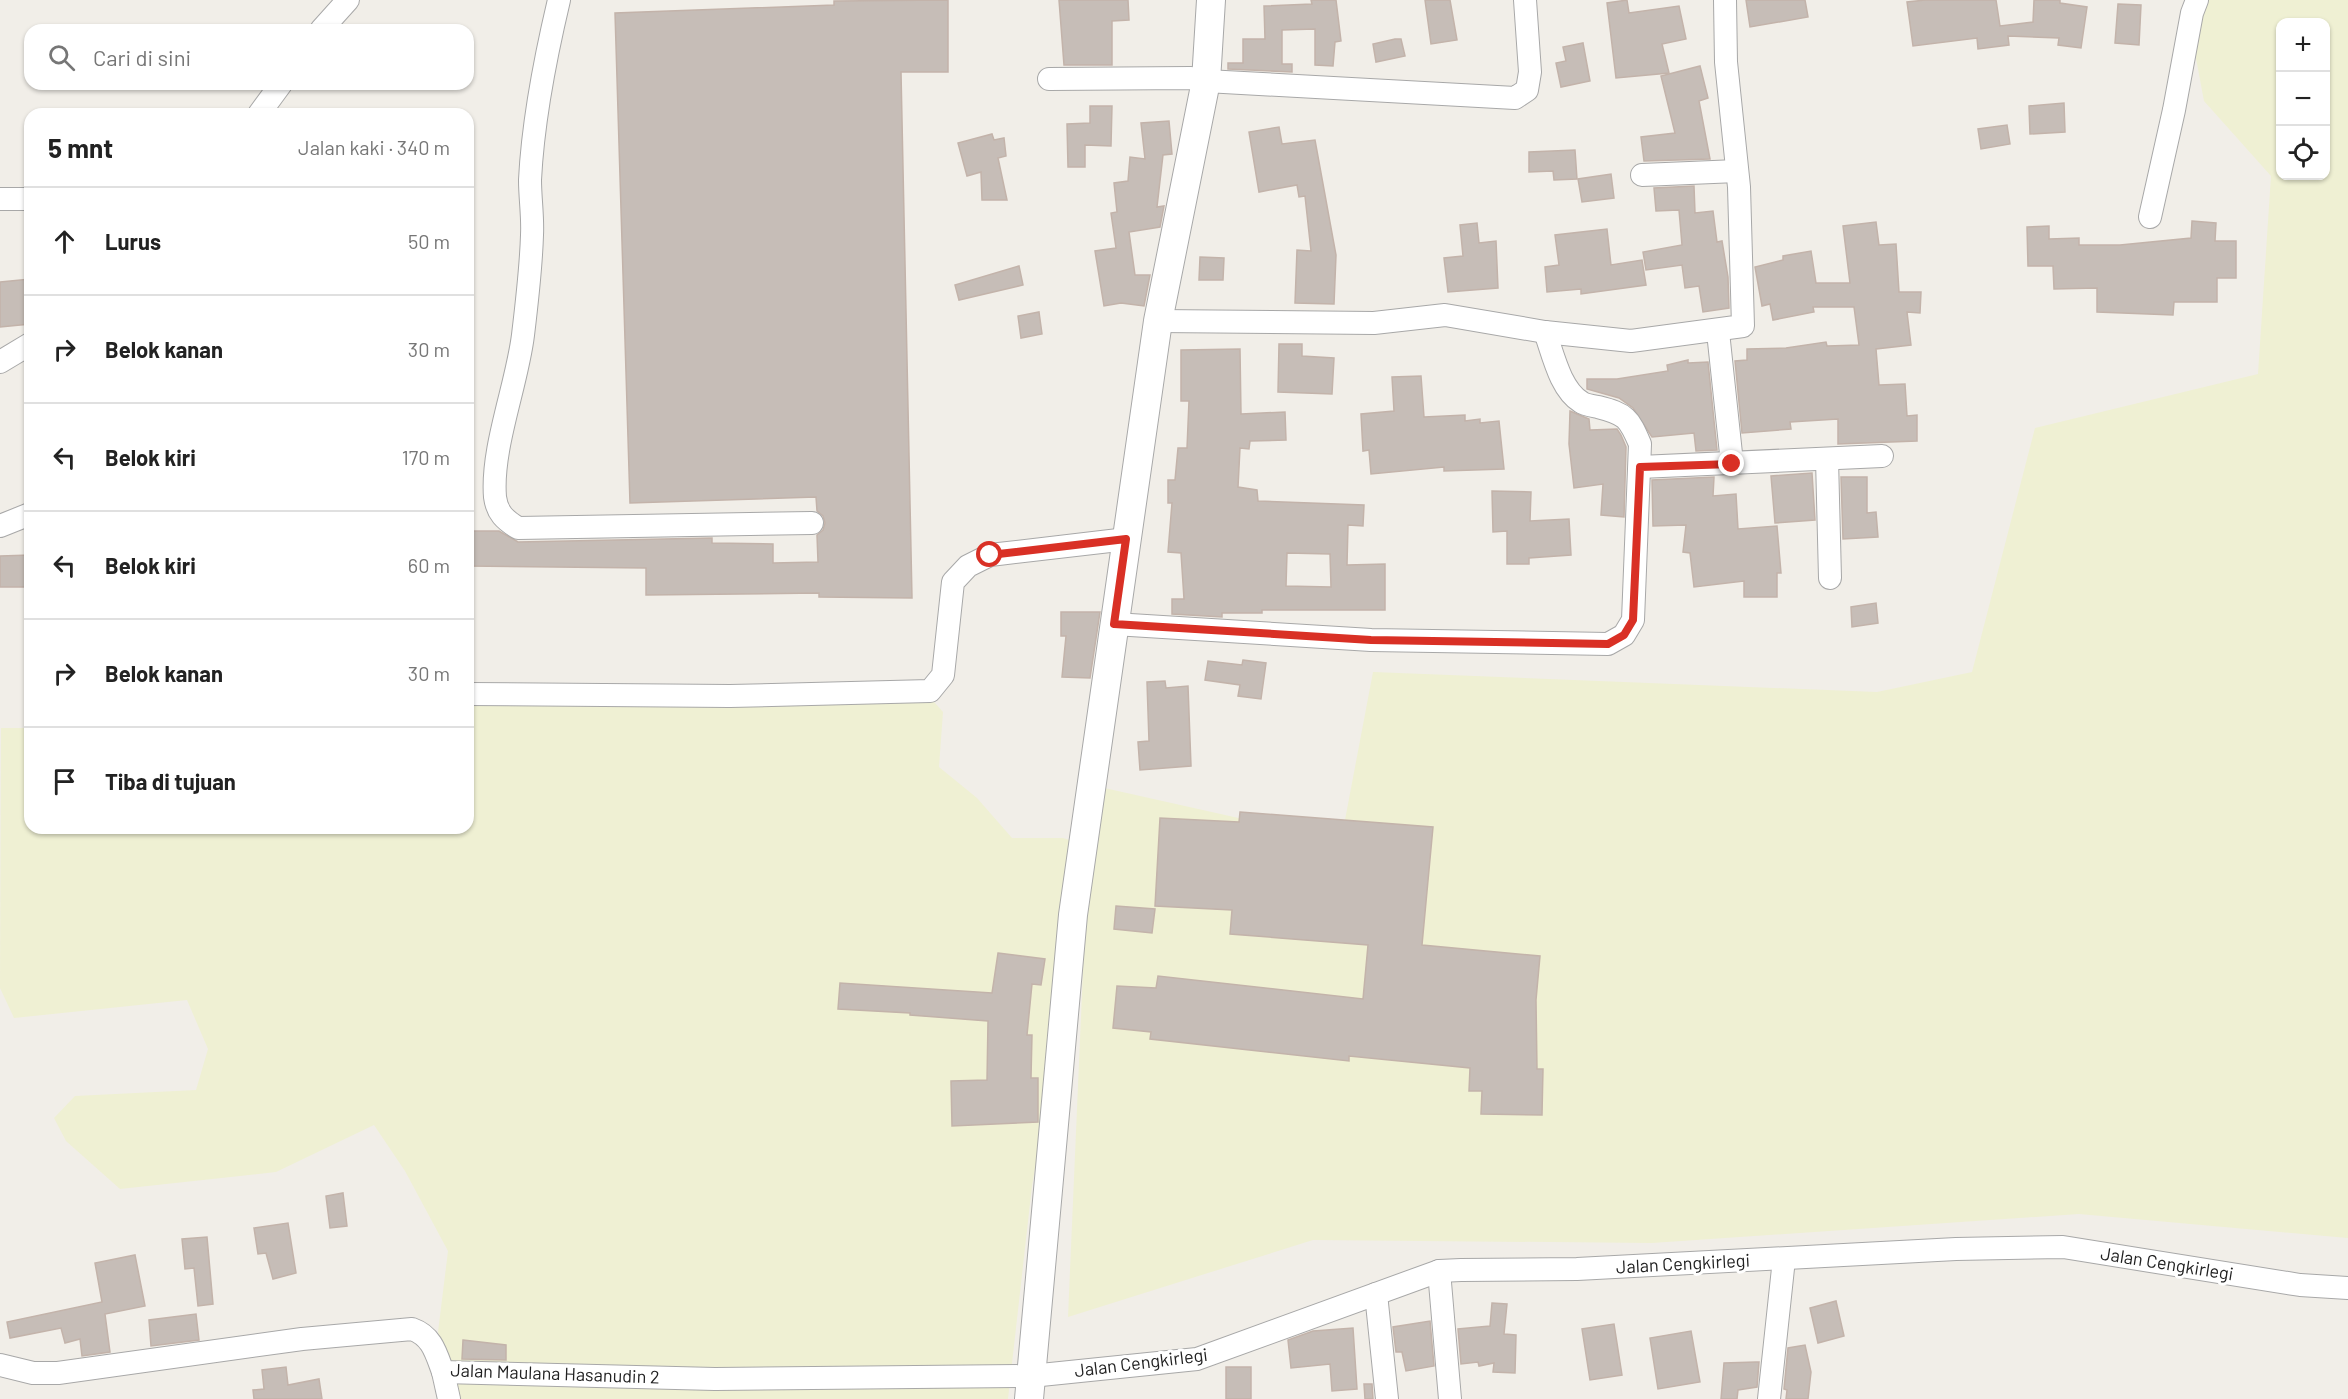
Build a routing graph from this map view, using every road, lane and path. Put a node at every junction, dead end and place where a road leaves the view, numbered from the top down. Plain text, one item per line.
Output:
1 (348, 0) edge
2 (559, 0) edge
3 (1211, 0) edge
4 (1525, 0) edge
5 (1725, 0) edge
6 (2197, 0) edge
7 (326, 24) edge
8 (1049, 79) dead end
9 (1206, 81) junction
10 (277, 90) edge
11 (263, 108) edge
12 (1737, 171) junction
13 (1642, 175) dead end
14 (0, 199) edge
15 (24, 199) edge
16 (2150, 217) dead end
17 (1158, 321) junction
18 (1545, 332) junction
19 (1718, 332) junction
20 (24, 348) edge
21 (0, 362) edge
22 (1882, 456) dead end
23 (1827, 459) junction
24 (1732, 464) junction
25 (1640, 467) junction
26 (24, 516) edge
27 (812, 523) dead end
28 (0, 526) edge
29 (1126, 539) junction
30 (1830, 578) dead end
31 (1114, 624) junction
32 (474, 694) edge
33 (1784, 1259) junction
34 (1439, 1271) junction
35 (2348, 1288) edge
36 (1376, 1294) junction
37 (0, 1365) edge
38 (443, 1372) junction
39 (1030, 1388) edge
40 (449, 1399) edge
41 (1387, 1399) edge
42 (1450, 1399) edge
43 (1770, 1399) edge

1 - 7 street
2 - 27 street
3 - 9 street
4 - 9 street
5 - 12 street
6 - 16 street
8 - 9 street
9 - 17 street
10 - 11 street
12 - 13 street
12 - 19 street
14 - 15 street
17 - 18 street
17 - 29 street
18 - 19 street
18 - 25 street
19 - 24 street
20 - 21 street
22 - 23 street
23 - 24 street
23 - 30 street
24 - 25 street
25 - 31 street
26 - 28 street
29 - 31 street
29 - 32 street
31 - 39 street
33 - 34 street, Jalan Cengkirlegi
33 - 35 street, Jalan Cengkirlegi
33 - 43 street
34 - 36 street, Jalan Cengkirlegi
34 - 42 street
36 - 39 street, Jalan Cengkirlegi
36 - 41 street
37 - 38 street, Jalan Maulana Hasanudin 2
38 - 39 street, Jalan Maulana Hasanudin 2
38 - 40 street

